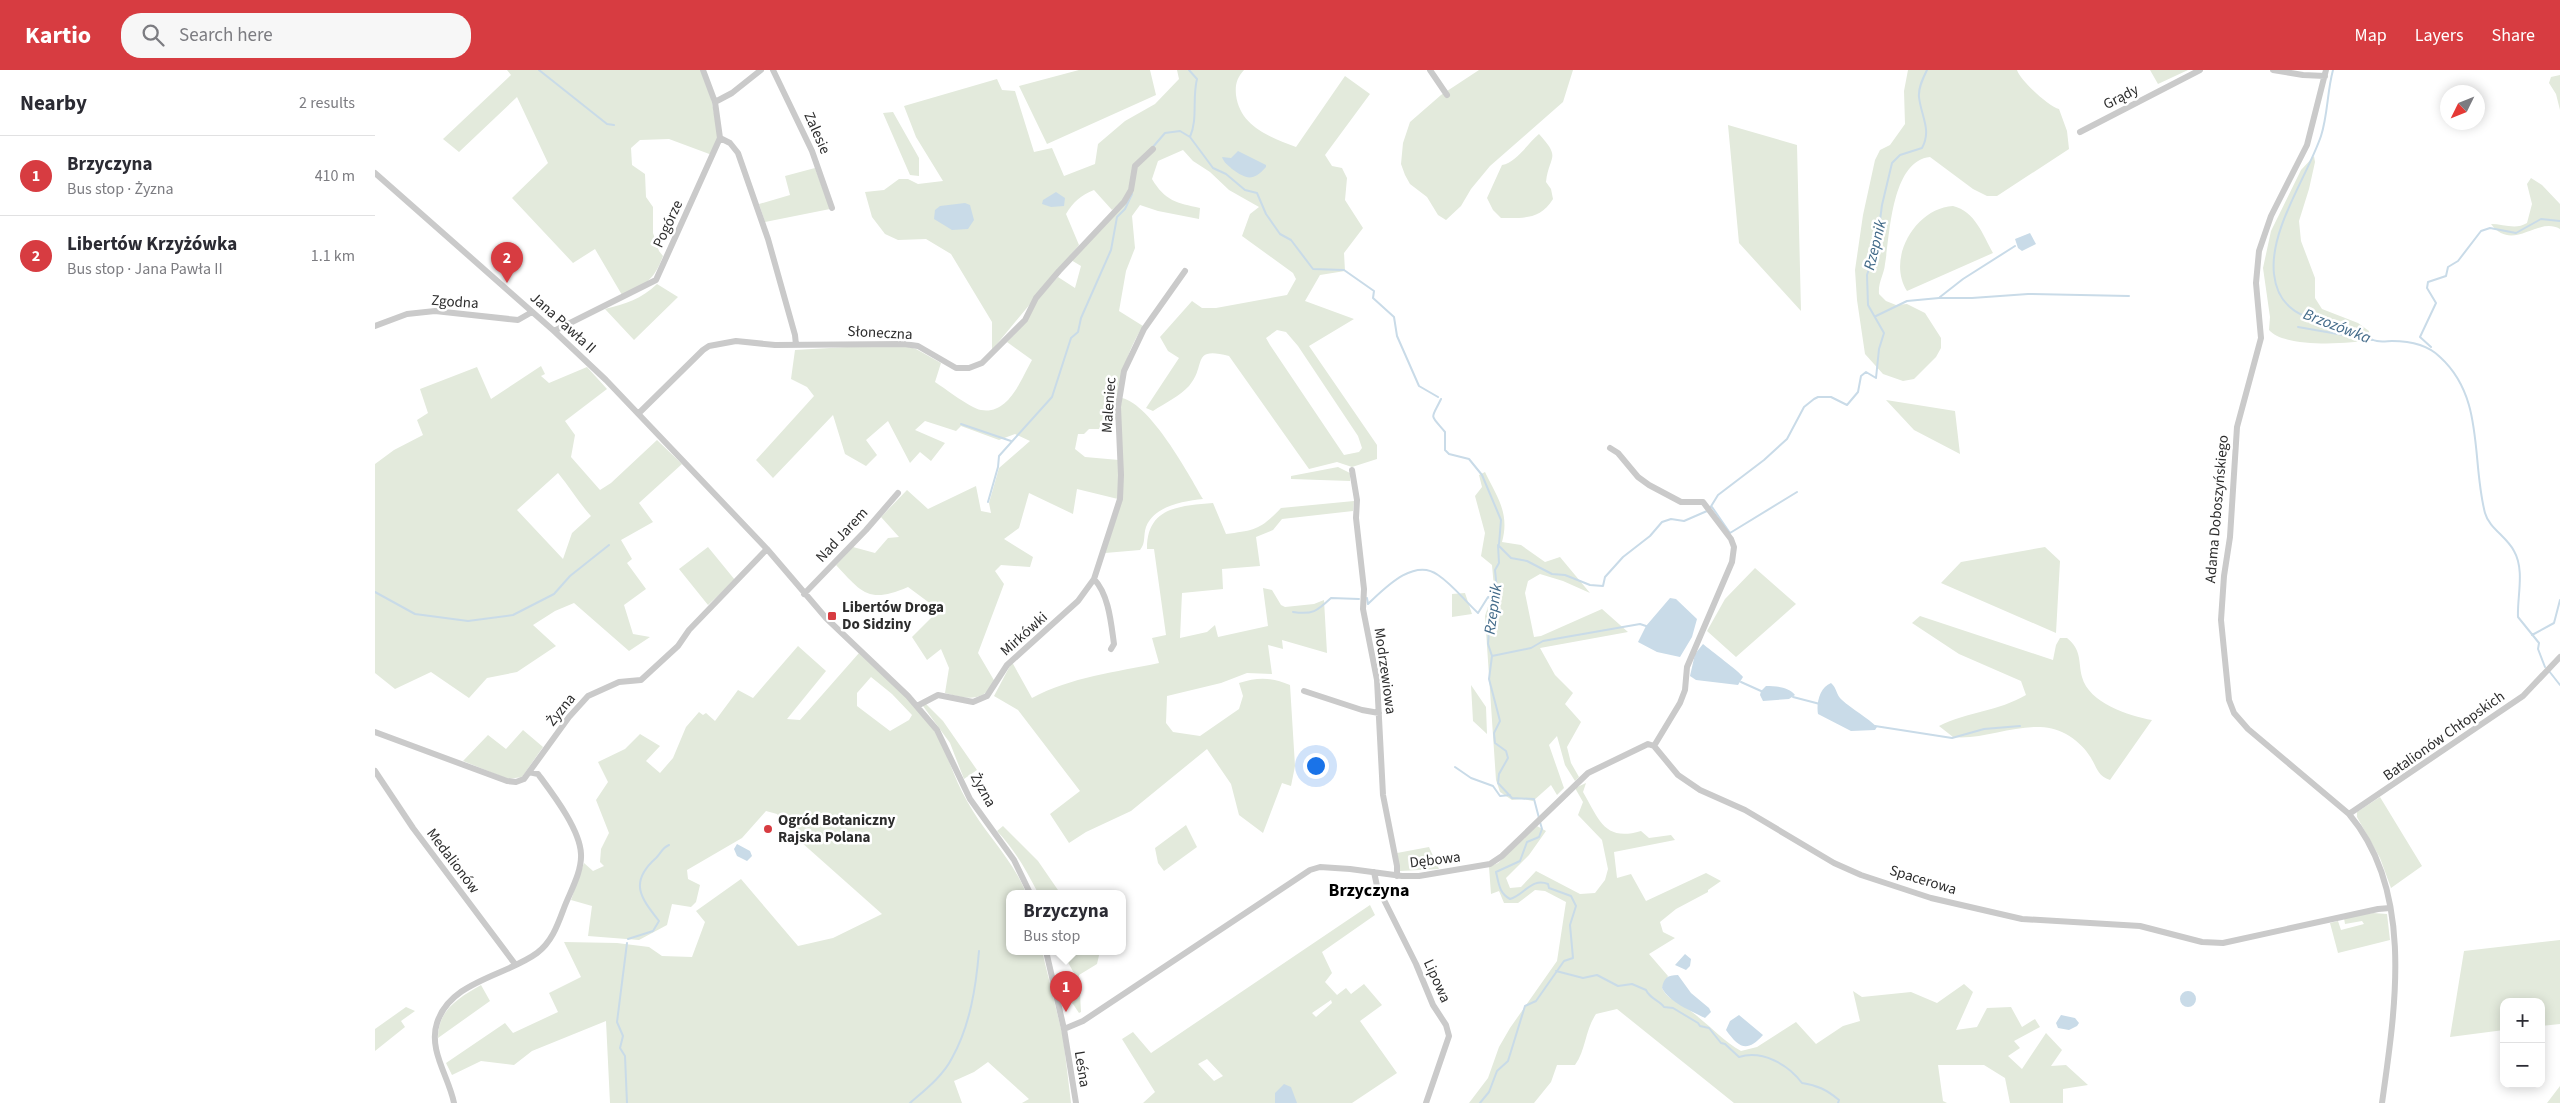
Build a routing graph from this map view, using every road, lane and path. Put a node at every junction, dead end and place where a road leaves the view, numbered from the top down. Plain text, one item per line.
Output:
1 (703, 70) edge
2 (761, 70) edge
3 (773, 70) edge
4 (1430, 70) edge
5 (2200, 70) edge
6 (2273, 70) edge
7 (2325, 73) edge
8 (1447, 95) dead end
9 (715, 102) junction
10 (2080, 132) dead end
11 (720, 138) junction
12 (1153, 149) dead end
13 (375, 173) edge
14 (832, 208) dead end
15 (1185, 271) dead end
16 (532, 312) junction
17 (375, 326) edge
18 (555, 331) junction
19 (796, 345) junction
20 (639, 413) junction
21 (1609, 448) dead end
22 (1352, 470) dead end
23 (703, 480) joint
24 (898, 493) dead end
25 (767, 549) junction
26 (1102, 556) joint
27 (1094, 579) junction
28 (804, 594) junction
29 (1111, 649) dead end
30 (2560, 656) edge
31 (1304, 691) dead end
32 (917, 706) junction
33 (1379, 713) junction
34 (375, 732) edge
35 (1654, 746) junction
36 (375, 771) edge
37 (529, 772) junction
38 (2349, 814) junction
39 (1374, 872) junction
40 (1397, 876) junction
41 (1029, 890) edge
42 (2390, 906) junction
43 (1047, 955) edge
44 (515, 964) junction
45 (1064, 1029) junction
46 (454, 1103) edge
47 (1076, 1103) edge
48 (1426, 1103) edge
49 (2382, 1103) edge

1 - 9 street
2 - 9 street
3 - 14 street, Zalesie
4 - 8 street
5 - 10 street, Grądy
6 - 7 street
7 - 38 street, Adama Doboszyńskiego
9 - 11 street
11 - 18 street, Pogórze
11 - 19 street
12 - 19 street, Słoneczna
13 - 16 street, Jana Pawła II
15 - 26 street, Maleniec
16 - 17 street, Zgodna
16 - 18 street, Jana Pawła II
18 - 20 street, Jana Pawła II
19 - 20 street, Słoneczna
20 - 23 street, Jana Pawła II
21 - 35 street
22 - 33 street, Modrzewiowa
23 - 25 street, Żyzna
24 - 28 street, Nad Jarem
25 - 28 street, Żyzna
25 - 37 street, Żyzna
26 - 27 street, Mirkówki
27 - 29 street
27 - 32 street, Mirkówki
28 - 32 street, Żyzna
30 - 38 street, Batalionów Chłopskich
31 - 33 street
32 - 41 street, Żyzna
33 - 40 street, Modrzewiowa
34 - 37 street
35 - 40 street, Dębowa
35 - 42 street, Spacerowa
36 - 44 street, Medalionów
37 - 44 street
38 - 42 street, Adama Doboszyńskiego
39 - 40 street, Dębowa
39 - 45 street, Dębowa
39 - 48 street, Lipowa
42 - 49 street, Adama Doboszyńskiego
43 - 45 street
44 - 46 street
45 - 47 street, Leśna

